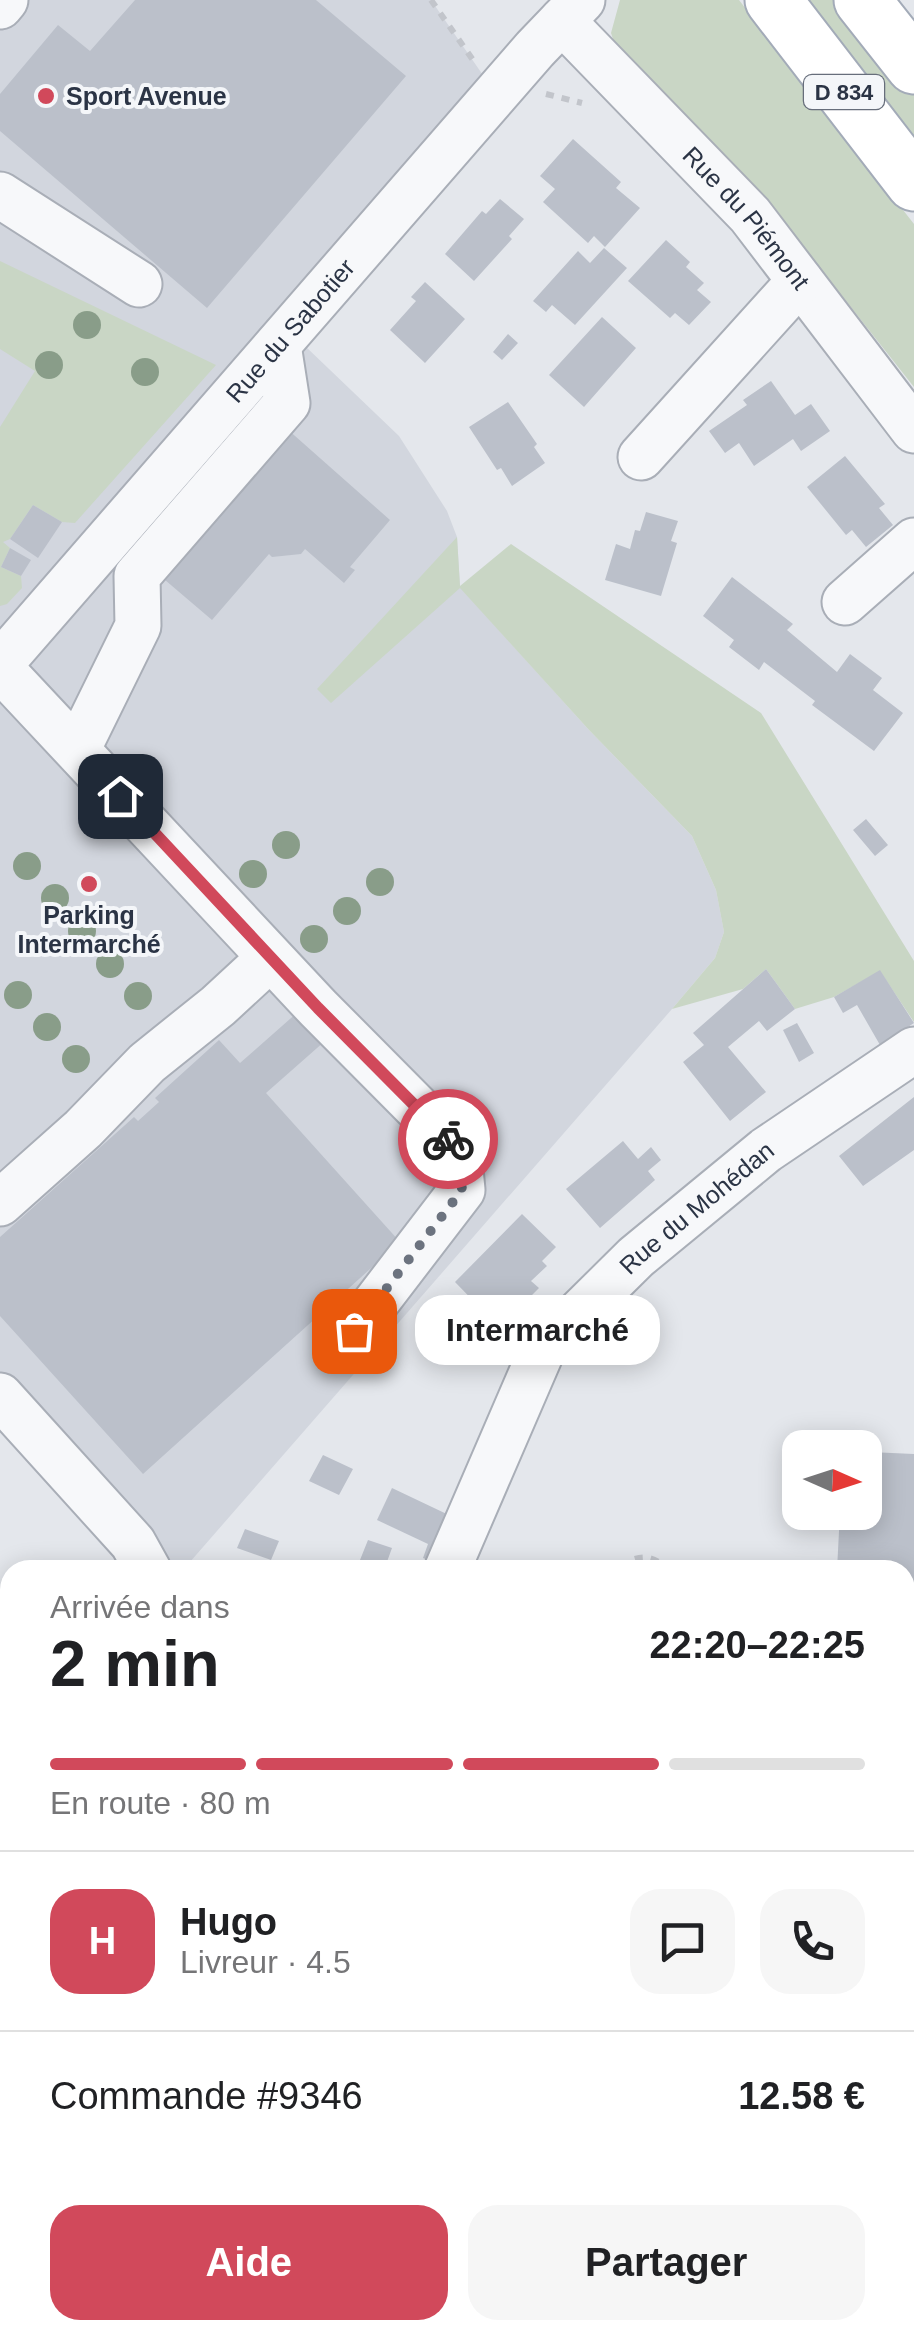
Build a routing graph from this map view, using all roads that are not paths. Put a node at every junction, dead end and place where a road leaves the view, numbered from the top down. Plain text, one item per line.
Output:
1 (5, 0) edge
2 (773, 0) edge
3 (862, 0) edge
4 (0, 6) edge
5 (572, 10) edge
6 (914, 66) edge
7 (914, 183) edge
8 (0, 195) edge
9 (800, 281) junction
10 (139, 284) dead end
11 (278, 345) junction
12 (914, 430) edge
13 (641, 457) dead end
14 (914, 542) edge
15 (844, 602) dead end
16 (0, 666) edge
17 (78, 748) junction
18 (270, 958) junction
19 (914, 1050) edge
20 (0, 1203) edge
21 (354, 1331) dead end
22 (0, 1396) edge
23 (143, 1560) edge
24 (451, 1560) edge

1 - 4 street
2 - 7 main road, D 834
3 - 6 main road, D 834
5 - 9 street, Rue du Piémont
5 - 11 street, Rue du Sabotier
8 - 10 street
9 - 12 street, Rue du Piémont
9 - 13 street
11 - 16 street, Rue du Sabotier
11 - 17 street
14 - 15 street
16 - 17 street
17 - 18 street
18 - 20 street
18 - 21 street
19 - 24 street, Rue du Mohédan
22 - 23 street

